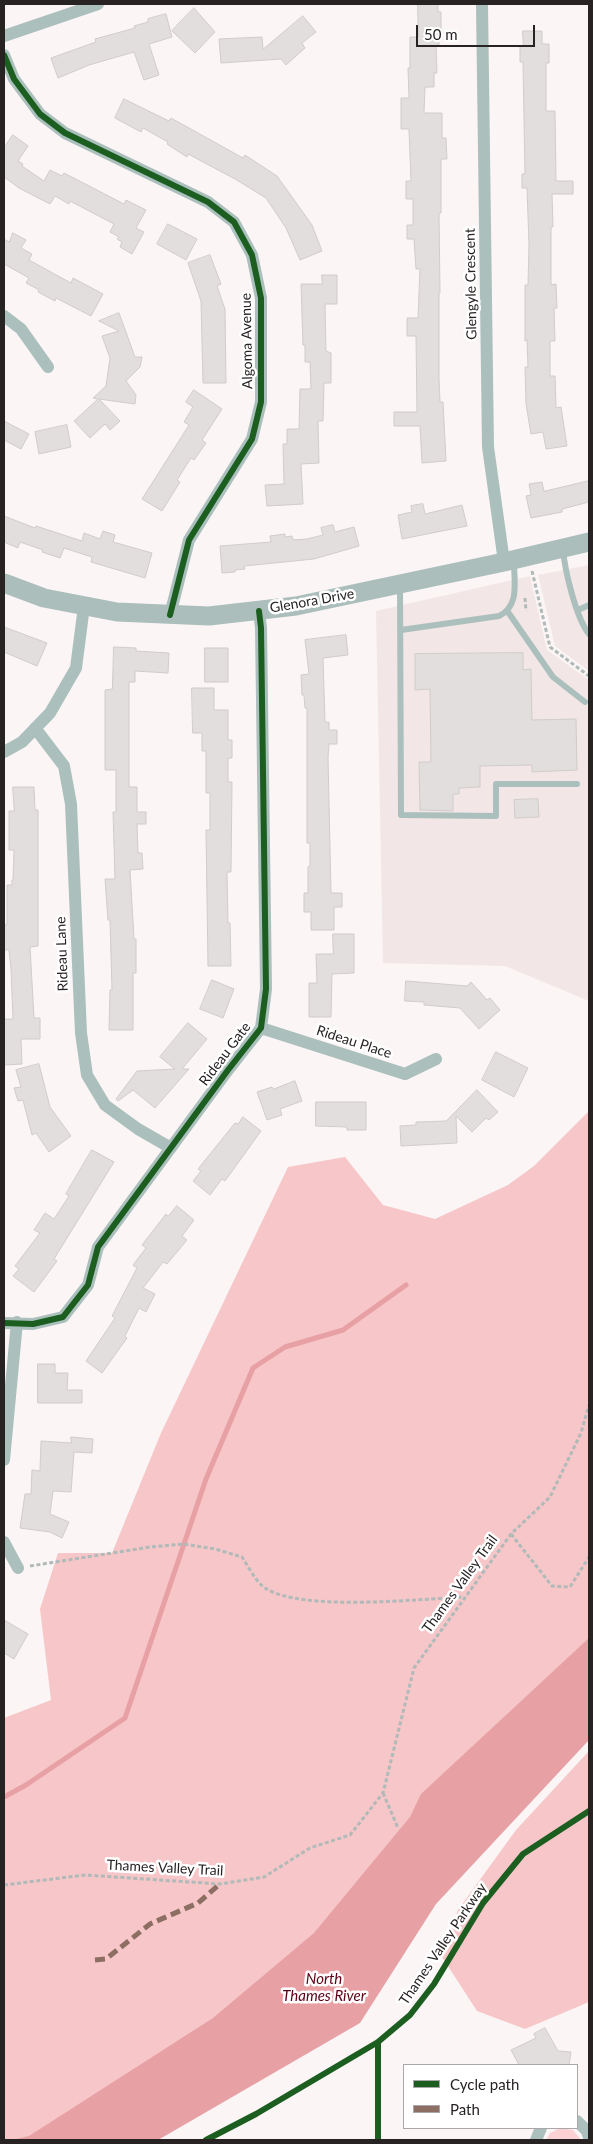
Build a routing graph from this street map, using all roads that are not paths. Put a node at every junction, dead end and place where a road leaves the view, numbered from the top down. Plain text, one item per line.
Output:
1 (98, 4) edge
2 (482, 4) edge
3 (4, 36) edge
4 (4, 56) edge
5 (4, 316) edge
6 (48, 367) dead end
7 (589, 542) edge
8 (563, 548) junction
9 (509, 561) junction
10 (4, 583) edge
11 (400, 584) junction
12 (589, 605) edge
13 (84, 606) junction
14 (578, 610) junction
15 (259, 611) junction
16 (508, 612) junction
17 (170, 615) junction
18 (401, 630) junction
19 (589, 634) edge
20 (585, 702) dead end
21 (35, 728) junction
22 (4, 752) edge
23 (577, 784) dead end
24 (261, 1028) junction
25 (436, 1060) dead end
26 (171, 1148) junction
27 (17, 1322) junction
28 (4, 1323) edge
29 (4, 1460) edge
30 (4, 1542) edge
31 (18, 1568) road end
32 (578, 2122) edge
33 (589, 2137) edge

1 - 3 street
2 - 9 street, Glengyle Crescent
4 - 17 street, Algoma Avenue
5 - 6 street
7 - 8 street, Glenora Drive
8 - 9 street, Glenora Drive
8 - 14 lane
9 - 11 street, Glenora Drive
9 - 16 lane
10 - 13 street, Glenora Drive
11 - 15 street, Glenora Drive
11 - 18 lane
12 - 14 lane
13 - 17 street, Glenora Drive
13 - 21 street
14 - 19 lane
15 - 17 street, Glenora Drive
15 - 24 street, Rideau Gate
16 - 18 lane
16 - 20 lane
18 - 23 lane
21 - 22 street
21 - 26 street, Rideau Lane
24 - 25 street, Rideau Place
24 - 26 street, Rideau Gate
26 - 27 street, Rideau Gate
27 - 28 street, Rideau Gate
27 - 29 street
30 - 31 street
32 - 33 street

